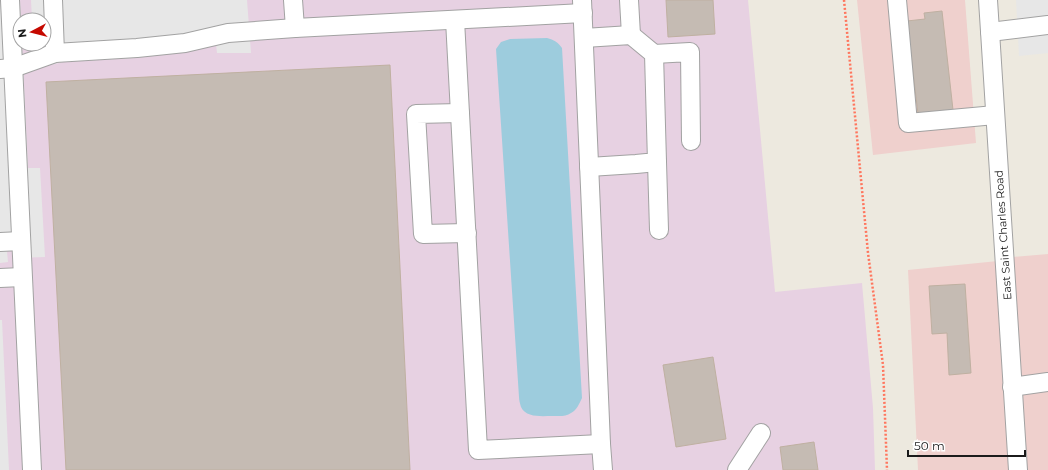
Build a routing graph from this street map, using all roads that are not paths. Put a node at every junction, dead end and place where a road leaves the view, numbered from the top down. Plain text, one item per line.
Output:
1 (10, 0) edge
2 (52, 0) edge
3 (293, 0) edge
4 (629, 0) edge
5 (897, 0) edge
6 (988, 0) edge
7 (582, 7) edge
8 (455, 20) junction
9 (1048, 25) edge
10 (295, 28) junction
11 (990, 32) junction
12 (631, 35) junction
13 (584, 38) junction
14 (56, 53) junction
15 (654, 54) junction
16 (6, 68) edge
17 (460, 113) junction
18 (995, 115) junction
19 (691, 141) dead end
20 (657, 162) junction
21 (589, 167) junction
22 (659, 230) dead end
23 (467, 234) junction
24 (21, 241) junction
25 (0, 242) edge
26 (22, 277) junction
27 (0, 278) edge
28 (1048, 382) edge
29 (1012, 386) junction
30 (761, 433) dead end
31 (601, 444) junction
32 (32, 470) edge
33 (604, 470) edge
34 (737, 470) edge
35 (1018, 470) edge

1 - 16 street
2 - 14 street
3 - 10 street
4 - 12 street
5 - 18 street
6 - 11 street, East Saint Charles Road
7 - 8 street
7 - 13 street
8 - 10 street
8 - 17 street
9 - 11 street
10 - 14 street
11 - 18 street, East Saint Charles Road
12 - 13 street
12 - 15 street
13 - 21 street
14 - 16 street
15 - 19 street
15 - 20 street
16 - 24 street
17 - 23 street
17 - 23 street
18 - 29 street, East Saint Charles Road
20 - 21 street
20 - 22 street
21 - 31 street
23 - 31 street
24 - 25 street
24 - 26 street
26 - 27 street
26 - 32 street
28 - 29 street
29 - 35 street, East Saint Charles Road
30 - 34 street
31 - 33 street

